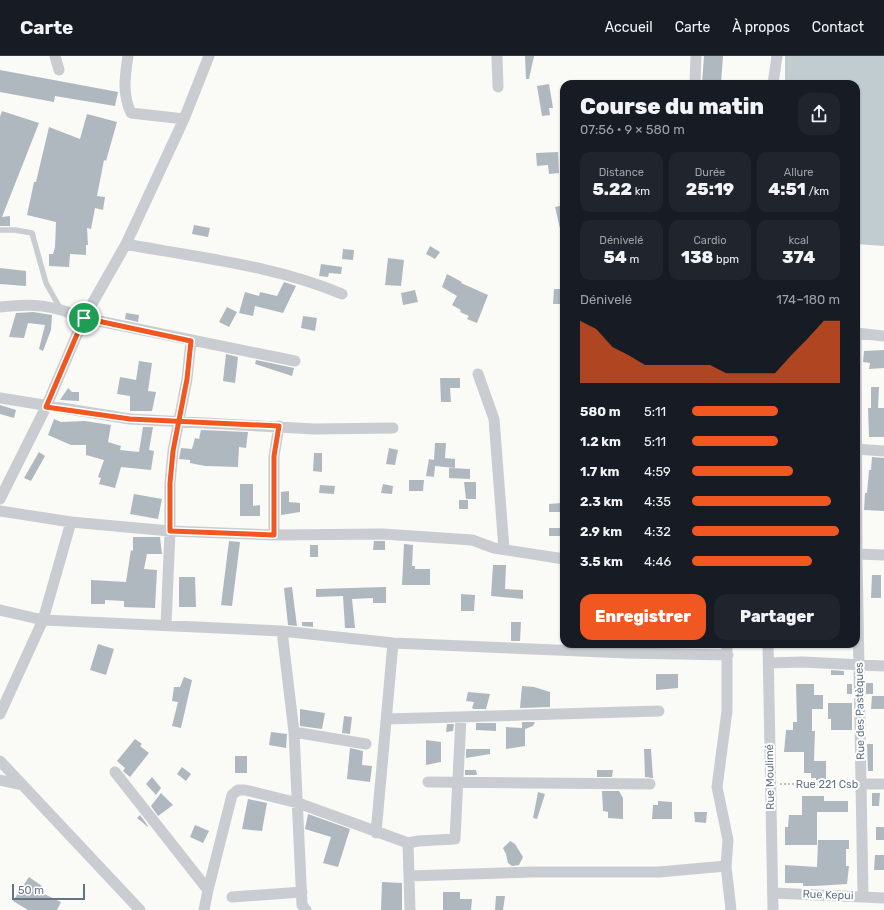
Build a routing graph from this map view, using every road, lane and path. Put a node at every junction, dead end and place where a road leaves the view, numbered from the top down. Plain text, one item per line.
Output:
1 (56, 56) edge
2 (128, 56) edge
3 (209, 56) edge
4 (496, 56) edge
5 (696, 56) edge
6 (777, 56) edge
7 (59, 70) dead end
8 (695, 80) edge
9 (774, 80) edge
10 (498, 87) dead end
11 (184, 119) junction
12 (0, 230) edge
13 (126, 244) junction
14 (342, 294) dead end
15 (0, 307) edge
16 (60, 308) junction
17 (84, 318) junction
18 (860, 333) edge
19 (884, 336) edge
20 (191, 341) junction
21 (295, 361) dead end
22 (478, 374) dead end
23 (0, 398) edge
24 (46, 407) junction
25 (180, 423) junction
26 (279, 426) junction
27 (393, 428) dead end
28 (860, 449) edge
29 (884, 450) edge
30 (2, 492) edge
31 (0, 512) edge
32 (72, 522) junction
33 (170, 531) junction
34 (274, 535) junction
35 (504, 549) junction
36 (860, 554) edge
37 (884, 555) edge
38 (560, 558) edge
39 (0, 610) edge
40 (43, 620) junction
41 (166, 626) junction
42 (282, 631) junction
43 (393, 643) junction
44 (768, 648) edge
45 (860, 648) edge
46 (728, 650) edge
47 (769, 664) junction
48 (860, 665) junction
49 (884, 666) edge
50 (659, 711) dead end
51 (0, 714) edge
52 (461, 717) junction
53 (387, 719) junction
54 (294, 732) junction
55 (366, 744) dead end
56 (0, 761) edge
57 (115, 772) dead end
58 (0, 780) edge
59 (428, 782) dead end
60 (459, 782) junction
61 (650, 784) dead end
62 (770, 784) junction
63 (862, 784) junction
64 (884, 784) edge
65 (22, 785) junction
66 (298, 803) junction
67 (376, 833) junction
68 (408, 843) junction
69 (726, 866) junction
70 (409, 876) junction
71 (208, 890) junction
72 (302, 892) junction
73 (773, 893) junction
74 (232, 897) dead end
75 (863, 897) junction
76 (884, 898) edge
77 (140, 910) edge
78 (204, 910) edge
79 (306, 910) edge
80 (410, 910) edge
81 (731, 910) edge
82 (773, 910) edge

1 - 7 street
2 - 11 street
3 - 11 street
4 - 10 street
5 - 8 street
6 - 9 street
11 - 13 street
12 - 16 lane
13 - 14 street
13 - 17 street
15 - 16 street
16 - 17 street
17 - 20 street
17 - 24 street
18 - 19 street
20 - 21 street
20 - 25 street
22 - 35 street
23 - 24 street
24 - 25 street
24 - 30 street
25 - 26 street
25 - 33 street
26 - 27 street
26 - 34 street
28 - 29 street
31 - 32 street
32 - 33 street
32 - 40 street
33 - 34 street
33 - 41 street
34 - 35 street
35 - 38 street
36 - 37 street
39 - 40 street
40 - 41 street
40 - 51 street
41 - 42 street
42 - 43 street
42 - 54 street
43 - 46 street
43 - 53 street
44 - 47 street, Rue Moulimé
45 - 48 street, Rue des Pastèques
46 - 69 street
47 - 48 street
47 - 62 street, Rue Moulimé
48 - 49 street
48 - 63 street, Rue des Pastèques
50 - 52 street
52 - 53 street
52 - 60 street
53 - 67 street
54 - 55 street
54 - 66 street
56 - 65 street
57 - 71 street
58 - 65 street
59 - 60 street
60 - 61 street
60 - 68 street
62 - 63 path, Rue 221 Csb
62 - 73 street, Rue Moulimé
63 - 64 street, Rue 221 Csb
63 - 75 street, Rue des Pastèques
65 - 77 street
66 - 67 street
66 - 71 street
66 - 72 street
67 - 68 street
68 - 70 street
69 - 70 street
69 - 81 street
70 - 80 street
71 - 78 street
72 - 74 street
72 - 79 street
73 - 75 street, Rue Kepui
73 - 82 street, Rue Moulimé
75 - 76 street, Rue Kepui

